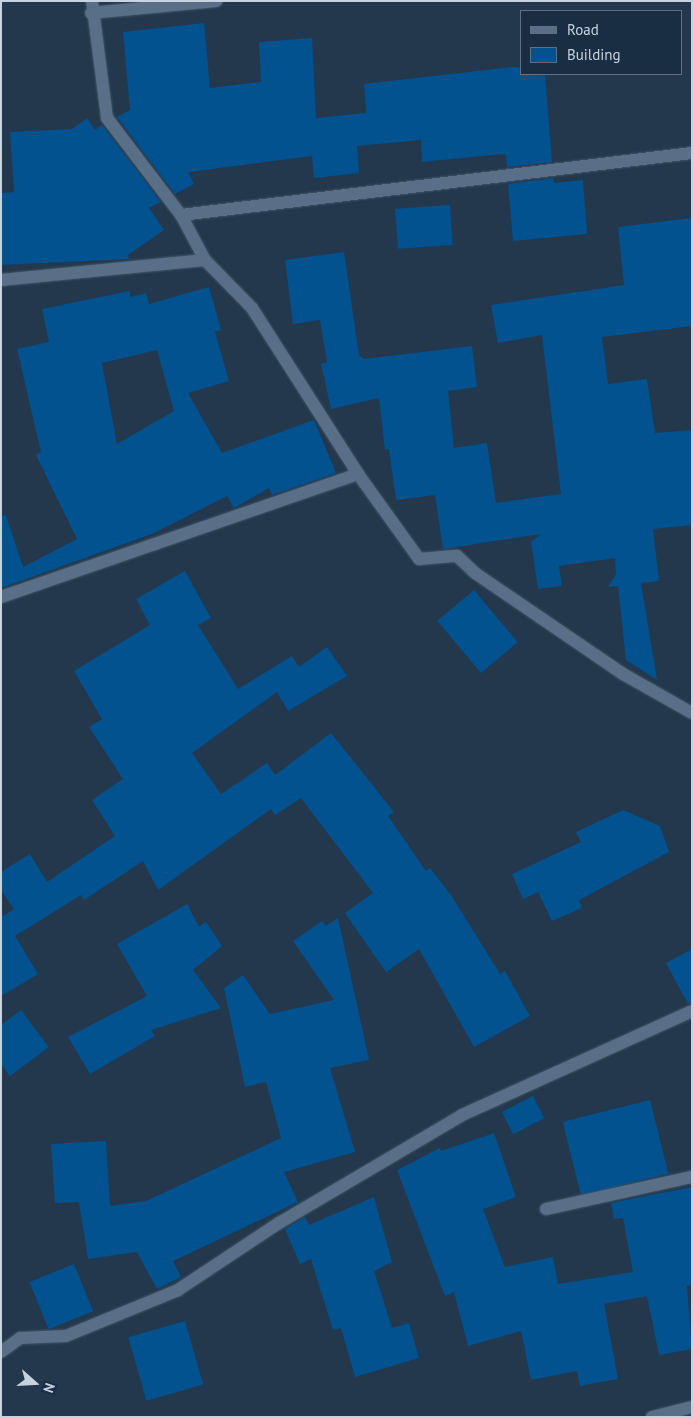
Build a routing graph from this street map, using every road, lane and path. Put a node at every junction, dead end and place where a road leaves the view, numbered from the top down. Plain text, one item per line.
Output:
1 (216, 1) edge
2 (91, 7) edge
3 (692, 153) edge
4 (181, 216) junction
5 (205, 260) junction
6 (1, 280) edge
7 (358, 474) junction
8 (1, 596) edge
9 (692, 713) edge
10 (692, 1011) edge
11 (692, 1177) edge
12 (546, 1209) dead end
13 (1, 1352) edge
14 (692, 1407) edge
15 (652, 1417) edge

1 - 2 street
2 - 4 street
3 - 4 street
4 - 5 street
5 - 6 street
5 - 7 street
7 - 8 street
7 - 9 street
10 - 13 street
11 - 12 street
14 - 15 street

